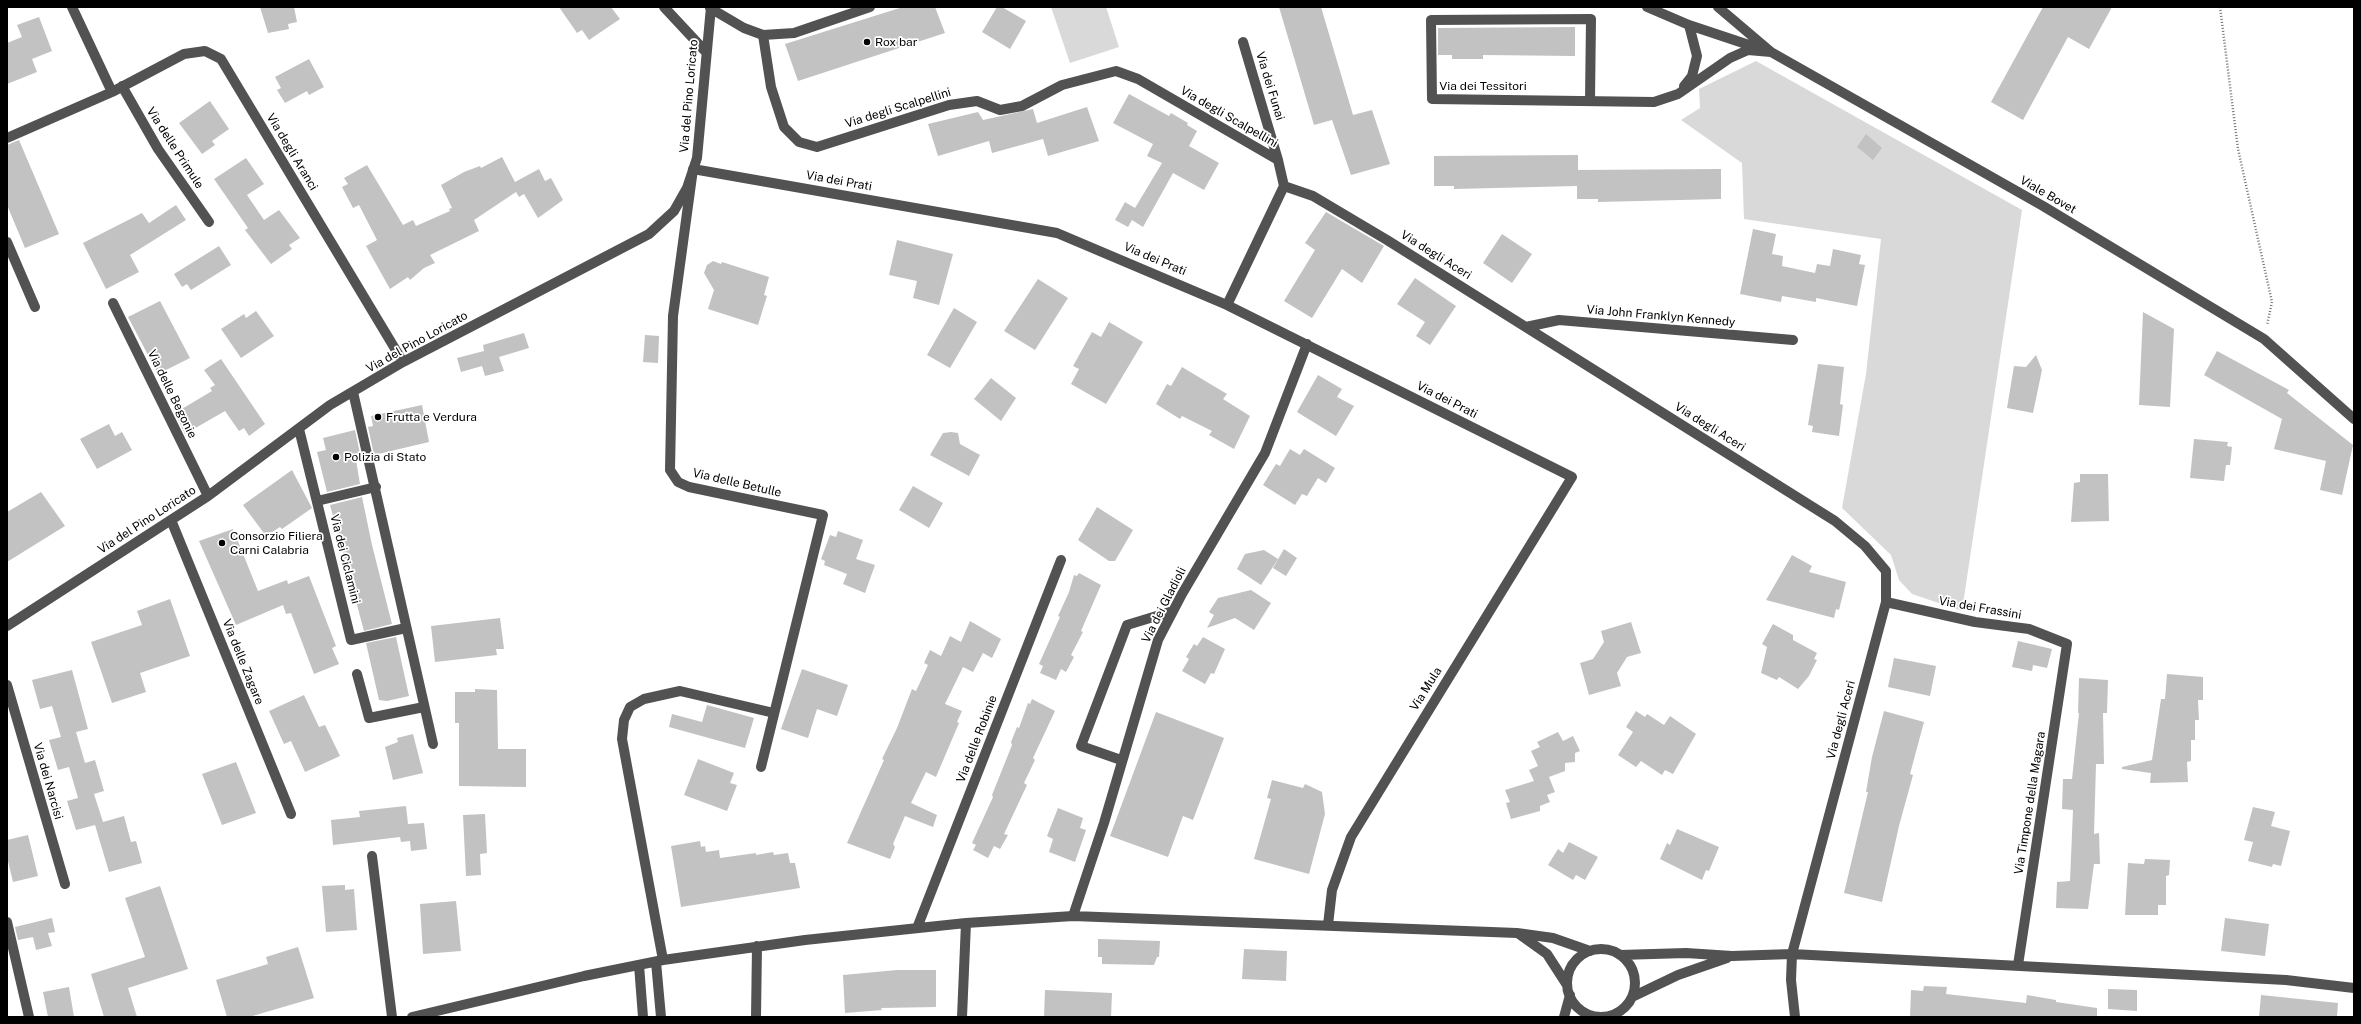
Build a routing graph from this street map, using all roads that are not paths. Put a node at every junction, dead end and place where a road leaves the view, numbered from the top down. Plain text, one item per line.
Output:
1 (72, 7) edge
2 (664, 7) edge
3 (710, 7) edge
4 (870, 7) edge
5 (1647, 7) edge
6 (1718, 7) edge
7 (1689, 24) junction
8 (763, 36) junction
9 (1243, 42) dead end
10 (705, 51) junction
11 (1770, 52) junction
12 (122, 86) junction
13 (112, 92) junction
14 (1678, 94) junction
15 (1590, 100) junction
16 (7, 138) edge
17 (1278, 160) junction
18 (693, 169) junction
19 (1284, 186) junction
20 (209, 222) dead end
21 (7, 242) edge
22 (113, 303) dead end
23 (1227, 305) junction
24 (35, 307) dead end
25 (1526, 327) junction
26 (1793, 340) dead end
27 (1307, 344) junction
28 (403, 362) junction
29 (353, 392) junction
30 (2354, 419) edge
31 (299, 429) junction
32 (1572, 477) joint
33 (376, 487) junction
34 (208, 496) junction
35 (317, 501) junction
36 (171, 520) junction
37 (1061, 560) dead end
38 (1886, 602) junction
39 (1173, 611) junction
40 (7, 626) edge
41 (406, 628) junction
42 (2067, 644) joint
43 (357, 674) dead end
44 (7, 685) edge
45 (424, 707) junction
46 (774, 713) junction
47 (433, 744) dead end
48 (1121, 760) junction
49 (760, 767) dead end
50 (290, 814) dead end
51 (372, 856) dead end
52 (65, 884) dead end
53 (1073, 916) junction
54 (7, 922) edge
55 (966, 923) junction
56 (1328, 925) junction
57 (917, 928) junction
58 (1517, 933) junction
59 (757, 946) junction
60 (1590, 951) junction
61 (1792, 954) junction
62 (1620, 955) junction
63 (1732, 956) junction
64 (659, 961) junction
65 (639, 965) junction
66 (2018, 965) junction
67 (1567, 985) junction
68 (2354, 988) edge
69 (1570, 995) junction
70 (1632, 996) junction
71 (29, 1017) edge
72 (392, 1017) edge
73 (412, 1017) edge
74 (643, 1017) edge
75 (661, 1017) edge
76 (756, 1017) edge
77 (962, 1017) edge
78 (1564, 1017) edge
79 (1602, 1017) edge
80 (1795, 1017) edge

1 - 13 street
2 - 10 street
3 - 8 street
3 - 10 street, Via del Pino Loricato
4 - 8 street
5 - 7 street
6 - 11 street, Viale Bovet
7 - 11 street
7 - 14 street
8 - 17 street, Via degli Scalpellini
9 - 17 street, Via dei Funai
10 - 18 street, Via del Pino Loricato
11 - 14 street, Via dei Tessitori
11 - 30 street, Viale Bovet
12 - 13 street, Via degli Aranci
12 - 20 street, Via delle Primule
12 - 28 street, Via degli Aranci
13 - 16 street, Via degli Aranci
14 - 15 street, Via dei Tessitori
15 - 15 street, Via dei Tessitori
17 - 19 street, Via degli Scalpellini
18 - 23 street, Via dei Prati
18 - 28 street, Via del Pino Loricato
18 - 46 street, Via delle Betulle
19 - 23 street
19 - 25 street, Via degli Aceri
21 - 24 street
22 - 34 street, Via delle Begonie
23 - 27 street, Via dei Prati
25 - 26 street, Via John Franklyn Kennedy
25 - 38 street, Via degli Aceri
27 - 32 street, Via dei Prati
27 - 39 street, Via dei Gladioli
28 - 29 street, Via del Pino Loricato
29 - 31 street, Via del Pino Loricato
29 - 33 street
31 - 34 street, Via del Pino Loricato
31 - 35 street, Via dei Ciclamini
32 - 56 street, Via Mula
33 - 35 street
33 - 41 street
34 - 36 street, Via del Pino Loricato
35 - 41 street, Via dei Ciclamini
36 - 40 street, Via del Pino Loricato
36 - 50 street, Via delle Zagare
37 - 57 street, Via delle Robinie
38 - 42 street, Via dei Frassini
38 - 61 street, Via degli Aceri
39 - 48 street, Via dei Gladioli
39 - 48 street
41 - 45 street
42 - 66 street, Via Timpone della Magara
43 - 45 street
44 - 52 street, Via dei Narcisi
45 - 47 street
46 - 49 street, Via delle Betulle
46 - 64 street
48 - 53 street, Via dei Gladioli
51 - 72 street
53 - 55 street
53 - 56 street
54 - 71 street
55 - 57 street
55 - 77 street
56 - 58 street
57 - 59 street
58 - 60 street
58 - 67 street
59 - 64 street
59 - 76 street
60 - 62 street
60 - 67 street
61 - 63 street
61 - 66 street
61 - 80 street, Via degli Aceri
62 - 63 street
62 - 70 street
63 - 70 street
64 - 65 street
64 - 75 street
65 - 73 street
65 - 74 street
66 - 68 street
67 - 69 street
69 - 78 street
69 - 79 street
70 - 79 street

